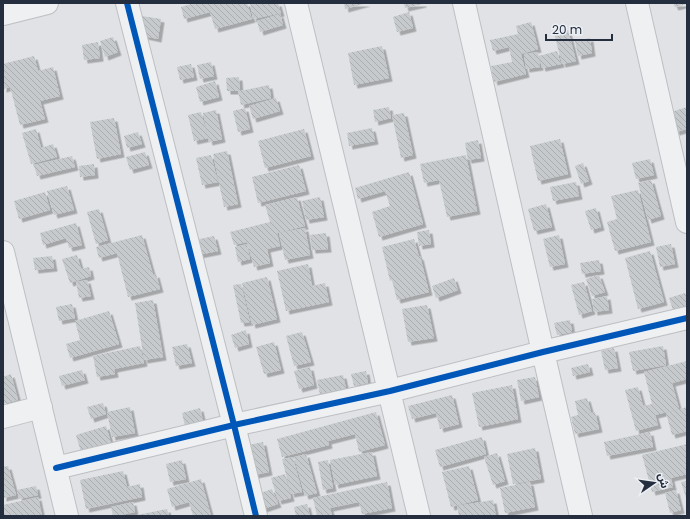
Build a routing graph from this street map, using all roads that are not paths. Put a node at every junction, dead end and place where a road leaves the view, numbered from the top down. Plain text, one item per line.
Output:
1 (47, 3) edge
2 (127, 3) edge
3 (296, 3) edge
4 (464, 3) edge
5 (637, 3) edge
6 (3, 14) edge
7 (687, 222) edge
8 (3, 252) edge
9 (687, 318) edge
10 (543, 352) junction
11 (390, 391) junction
12 (41, 407) junction
13 (3, 417) edge
14 (234, 425) junction
15 (56, 468) junction
16 (67, 516) edge
17 (256, 516) edge
18 (419, 516) edge
19 (582, 516) edge

1 - 6 street
2 - 14 street
3 - 11 street
4 - 10 street
5 - 7 street
8 - 12 street
9 - 10 street
10 - 11 street
10 - 19 street
11 - 14 street
11 - 18 street
12 - 13 street
12 - 15 street
14 - 15 street
14 - 17 street
15 - 16 street

